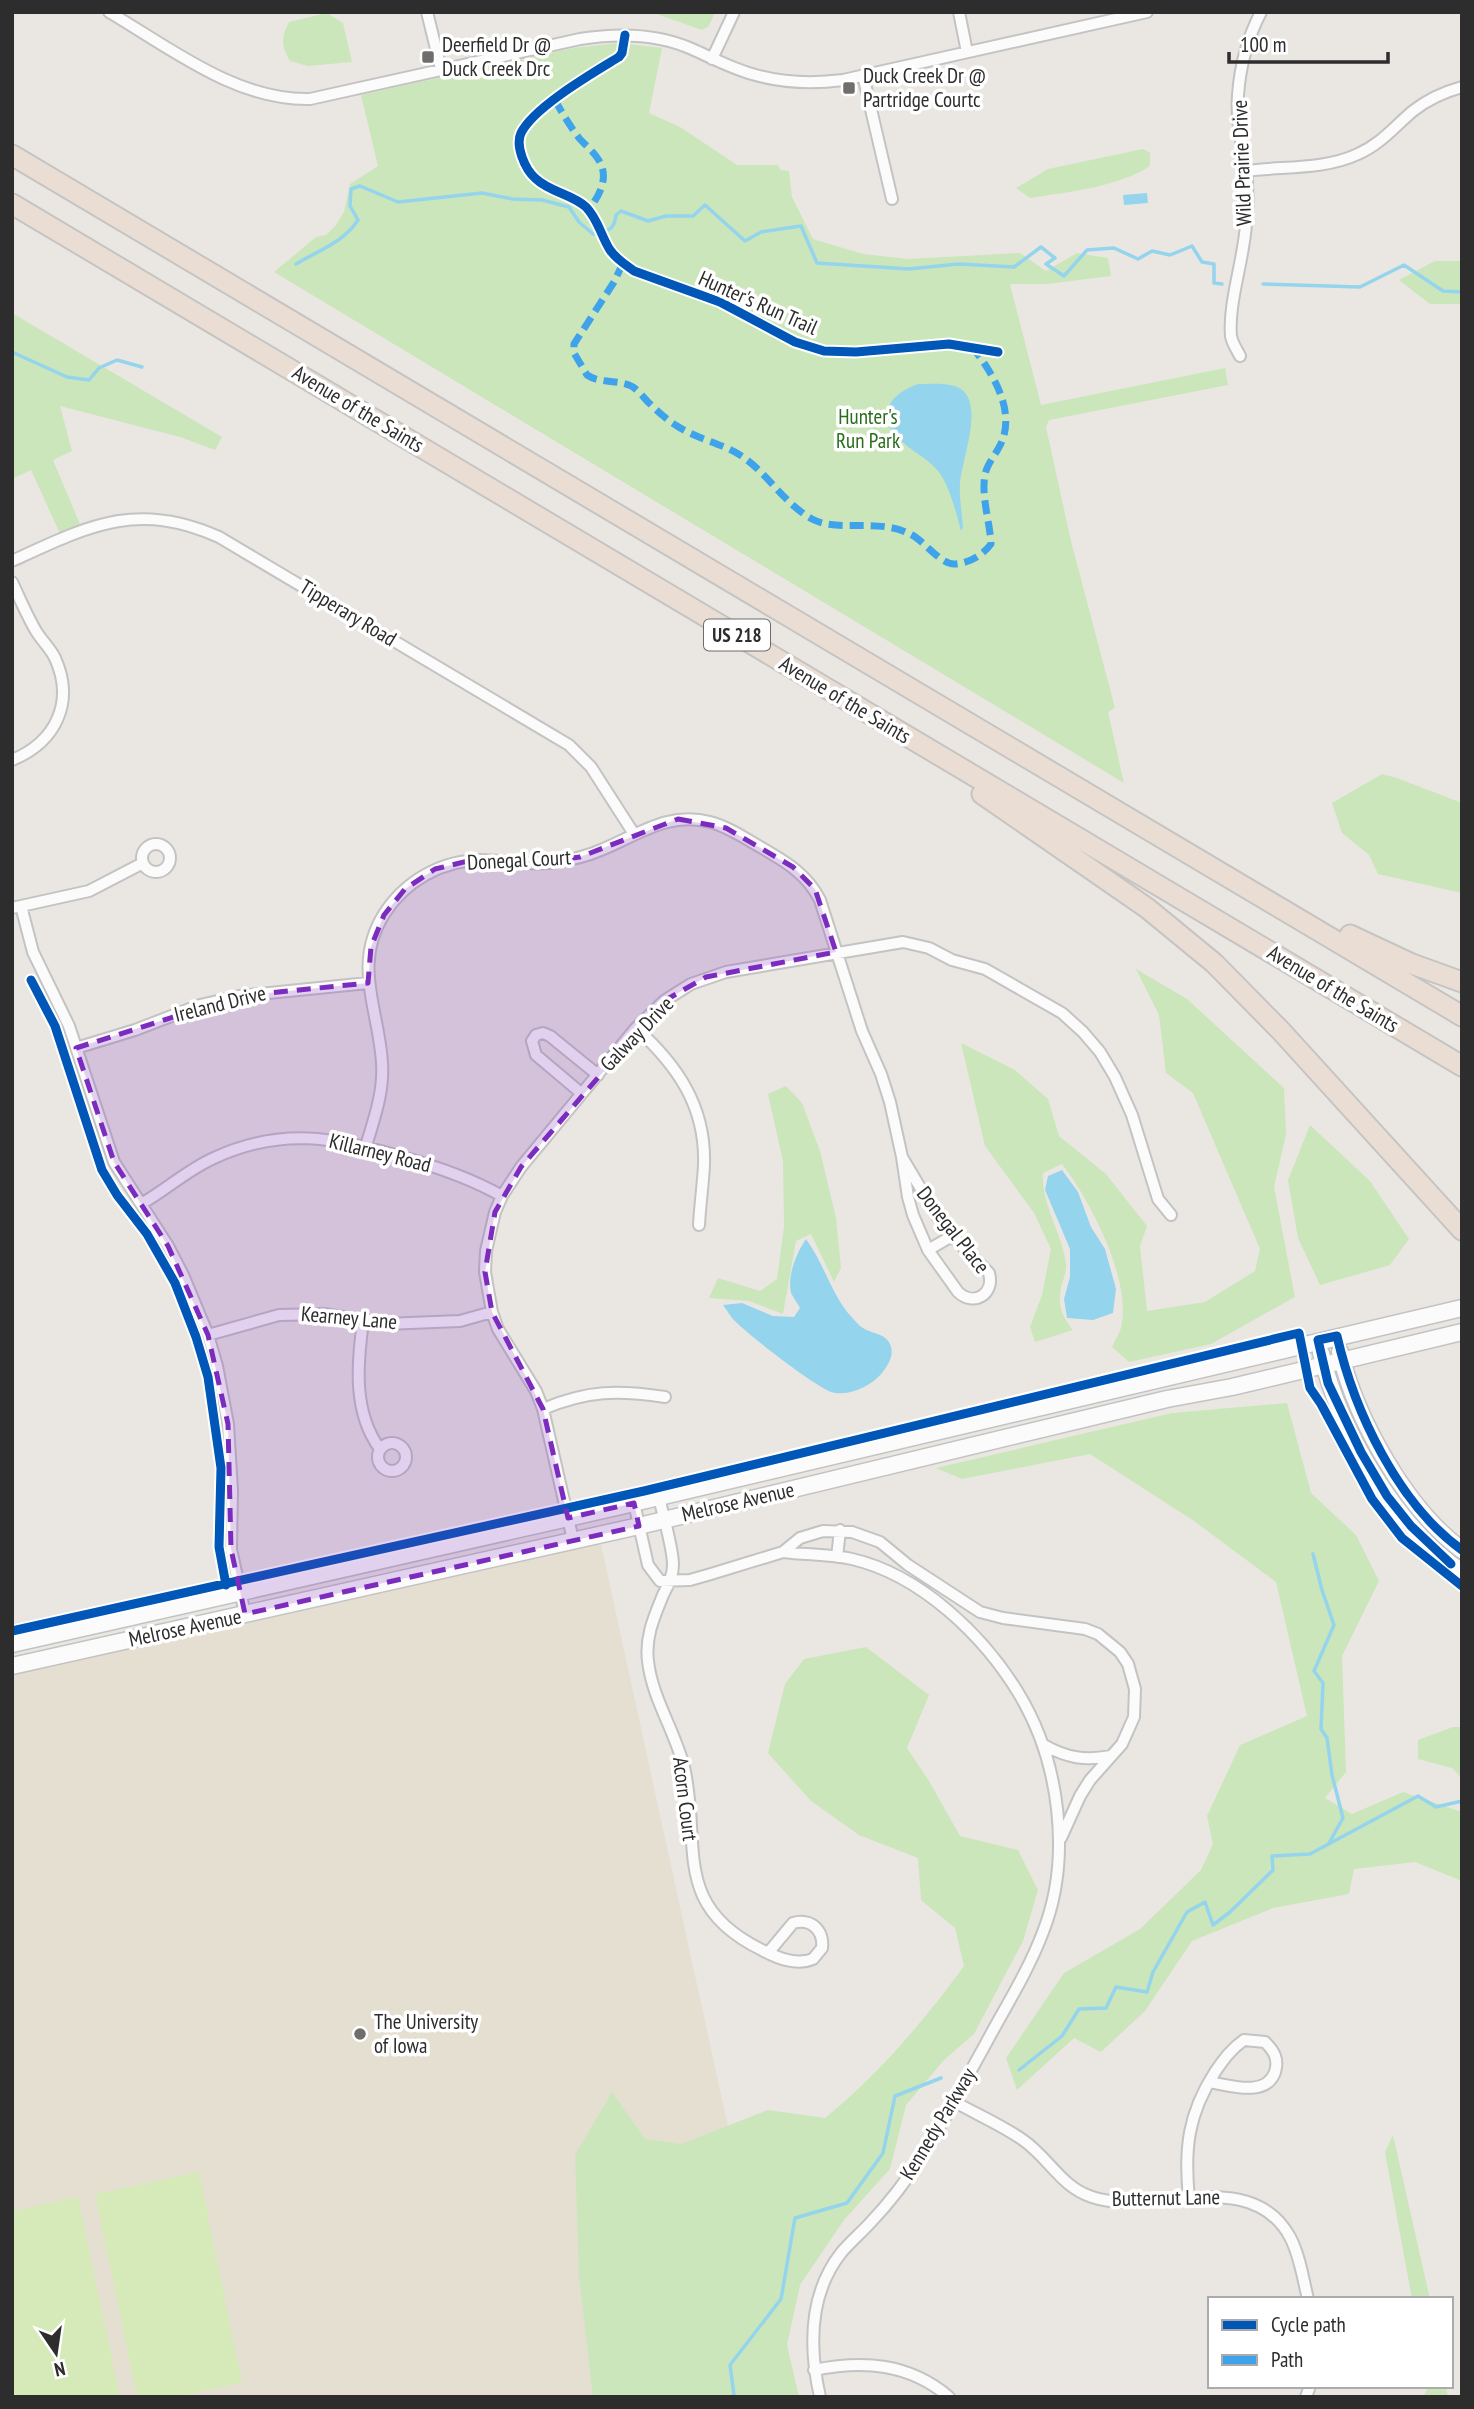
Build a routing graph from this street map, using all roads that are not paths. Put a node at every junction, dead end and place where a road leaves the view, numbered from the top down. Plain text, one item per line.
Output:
1 (109, 12) edge
2 (427, 12) edge
3 (734, 12) edge
4 (959, 12) edge
5 (1147, 12) edge
6 (1256, 14) edge
7 (1121, 15) edge
8 (967, 52) junction
9 (712, 58) junction
10 (441, 69) junction
11 (863, 75) junction
12 (1462, 87) edge
13 (12, 155) edge
14 (1246, 171) junction
15 (892, 199) dead end
16 (12, 204) edge
17 (1240, 356) dead end
18 (12, 561) edge
19 (12, 582) edge
20 (863, 711) junction
21 (1003, 743) junction
22 (12, 760) edge
23 (634, 834) junction
24 (143, 863) dead end
25 (17, 907) edge
26 (836, 952) junction
27 (1462, 982) edge
28 (368, 983) junction
29 (1462, 1016) edge
30 (636, 1028) junction
31 (76, 1048) junction
32 (1462, 1066) edge
33 (598, 1075) junction
34 (581, 1093) junction
35 (366, 1146) junction
36 (902, 1157) junction
37 (502, 1196) junction
38 (141, 1204) junction
39 (1171, 1215) dead end
40 (699, 1225) dead end
41 (1462, 1230) edge
42 (952, 1236) junction
43 (928, 1250) junction
44 (1462, 1307) edge
45 (492, 1312) junction
46 (363, 1322) junction
47 (1462, 1332) edge
48 (208, 1335) junction
49 (1337, 1336) junction
50 (1318, 1340) junction
51 (1342, 1359) junction
52 (1324, 1363) junction
53 (665, 1397) dead end
54 (543, 1409) junction
55 (380, 1449) dead end
56 (659, 1497) junction
57 (634, 1503) junction
58 (568, 1518) junction
59 (664, 1520) junction
60 (639, 1526) junction
61 (840, 1530) junction
62 (573, 1540) junction
63 (1462, 1550) edge
64 (783, 1552) junction
65 (837, 1557) junction
66 (1462, 1572) edge
67 (670, 1581) junction
68 (240, 1592) junction
69 (958, 1599) junction
70 (950, 1612) junction
71 (245, 1614) junction
72 (12, 1644) edge
73 (12, 1666) edge
74 (1044, 1745) junction
75 (1111, 1756) junction
76 (1060, 1840) junction
77 (768, 1953) junction
78 (1209, 2082) junction
79 (953, 2101) junction
80 (1188, 2198) junction
81 (1307, 2297) edge
82 (814, 2370) junction
83 (820, 2397) edge
84 (949, 2397) edge

1 - 10 street
2 - 10 street
3 - 9 street
4 - 8 street
5 - 7 street
6 - 14 street, Wild Prairie Drive
7 - 8 street
8 - 11 street
9 - 10 street
9 - 11 street
11 - 15 street
12 - 14 street
13 - 21 highway, Avenue of the Saints / US 218
14 - 17 street, Wild Prairie Drive
16 - 20 highway, Avenue of the Saints / US 218
18 - 23 street, Tipperary Road
19 - 22 street
20 - 32 highway, Avenue of the Saints / US 218
20 - 41 highway
21 - 27 highway
21 - 29 highway, Avenue of the Saints / US 218
23 - 26 street, Donegal Court
23 - 28 street, Donegal Court
24 - 25 street
25 - 31 street
26 - 30 street, Galway Drive
26 - 36 street, Donegal Place
26 - 39 street, Galway Drive
28 - 31 street, Ireland Drive
28 - 35 street, Donegal Court
30 - 33 street, Galway Drive
30 - 40 street
31 - 38 street
33 - 34 street, Galway Drive
33 - 34 street
34 - 37 street, Galway Drive
35 - 37 street, Killarney Road
35 - 38 street, Killarney Road
36 - 42 street, Donegal Place
36 - 43 street, Donegal Place
37 - 45 street, Galway Drive
38 - 48 street
42 - 43 street
42 - 43 street, Donegal Place
44 - 49 main road, Melrose Avenue
45 - 46 street, Kearney Lane
45 - 54 street, Galway Drive
46 - 48 street, Kearney Lane
46 - 55 street
47 - 51 main road, Melrose Avenue
48 - 68 street
49 - 50 main road, Melrose Avenue
49 - 51 main road
50 - 52 main road
50 - 56 main road, Melrose Avenue
51 - 52 main road, Melrose Avenue
51 - 63 main road
52 - 59 main road, Melrose Avenue
52 - 66 main road
53 - 54 street
54 - 58 street, Galway Drive
56 - 57 main road, Melrose Avenue
56 - 59 street
57 - 58 main road, Melrose Avenue
57 - 60 street
58 - 62 street, Galway Drive
58 - 68 main road, Melrose Avenue
59 - 60 main road, Melrose Avenue
59 - 67 street
60 - 62 main road, Melrose Avenue
60 - 67 street
61 - 64 street, Kennedy Parkway
61 - 65 street
61 - 69 street, Kennedy Parkway
62 - 71 main road, Melrose Avenue
64 - 65 street, Kennedy Parkway
64 - 67 street, Kennedy Parkway
65 - 70 street, Kennedy Parkway
67 - 77 street, Acorn Court
68 - 71 street
68 - 72 main road, Melrose Avenue
69 - 70 street
69 - 75 street, Kennedy Parkway
70 - 74 street, Kennedy Parkway
71 - 73 main road, Melrose Avenue
74 - 75 street
74 - 76 street, Kennedy Parkway
75 - 76 street, Kennedy Parkway
76 - 79 street, Kennedy Parkway
77 - 77 street, Acorn Court
78 - 78 street
78 - 80 street
79 - 80 street, Butternut Lane
79 - 82 street, Kennedy Parkway
80 - 81 street, Butternut Lane
82 - 83 street, Kennedy Parkway
82 - 84 street

